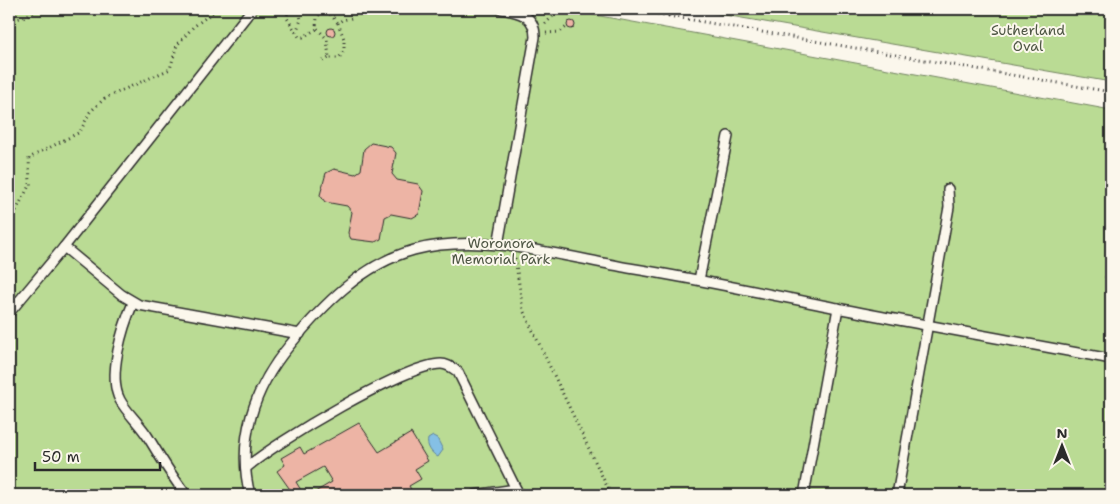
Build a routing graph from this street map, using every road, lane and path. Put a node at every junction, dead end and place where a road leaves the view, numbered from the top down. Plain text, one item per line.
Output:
1 (39, 9) edge
2 (217, 9) edge
3 (252, 9) edge
4 (288, 9) edge
5 (299, 9) edge
6 (348, 9) edge
7 (501, 9) edge
8 (560, 9) edge
9 (628, 9) edge
10 (323, 10) edge
11 (333, 15) junction
12 (352, 18) dead end
13 (9, 21) edge
14 (338, 24) junction
15 (568, 26) dead end
16 (317, 29) junction
17 (296, 32) junction
18 (535, 32) junction
19 (329, 58) junction
20 (323, 61) dead end
21 (1111, 92) edge
22 (728, 136) dead end
23 (948, 189) dead end
24 (9, 224) edge
25 (498, 245) junction
26 (64, 247) junction
27 (514, 248) junction
28 (698, 280) junction
29 (134, 303) junction
30 (838, 308) junction
31 (9, 313) edge
32 (928, 325) junction
33 (300, 334) junction
34 (1111, 359) edge
35 (246, 468) junction
36 (518, 492) edge
37 (186, 495) edge
38 (250, 495) edge
39 (474, 495) edge
40 (611, 495) edge
41 (804, 495) edge
42 (897, 495) edge

1 - 13 path
2 - 24 path
3 - 26 lane
4 - 17 path
5 - 17 path
6 - 11 path
7 - 18 lane
8 - 18 path
9 - 21 path
10 - 11 path
10 - 16 path
11 - 14 path
12 - 14 path
14 - 19 path
15 - 18 path
16 - 17 path
16 - 19 path
18 - 25 lane
19 - 20 path
22 - 28 lane
23 - 32 lane
25 - 27 lane
25 - 33 lane
26 - 29 lane
26 - 31 lane
27 - 28 lane
27 - 40 path
28 - 30 lane
29 - 33 lane
29 - 37 lane
30 - 32 lane
30 - 41 lane
32 - 34 lane
32 - 42 lane
33 - 35 lane
35 - 36 lane
35 - 38 lane
36 - 39 lane

